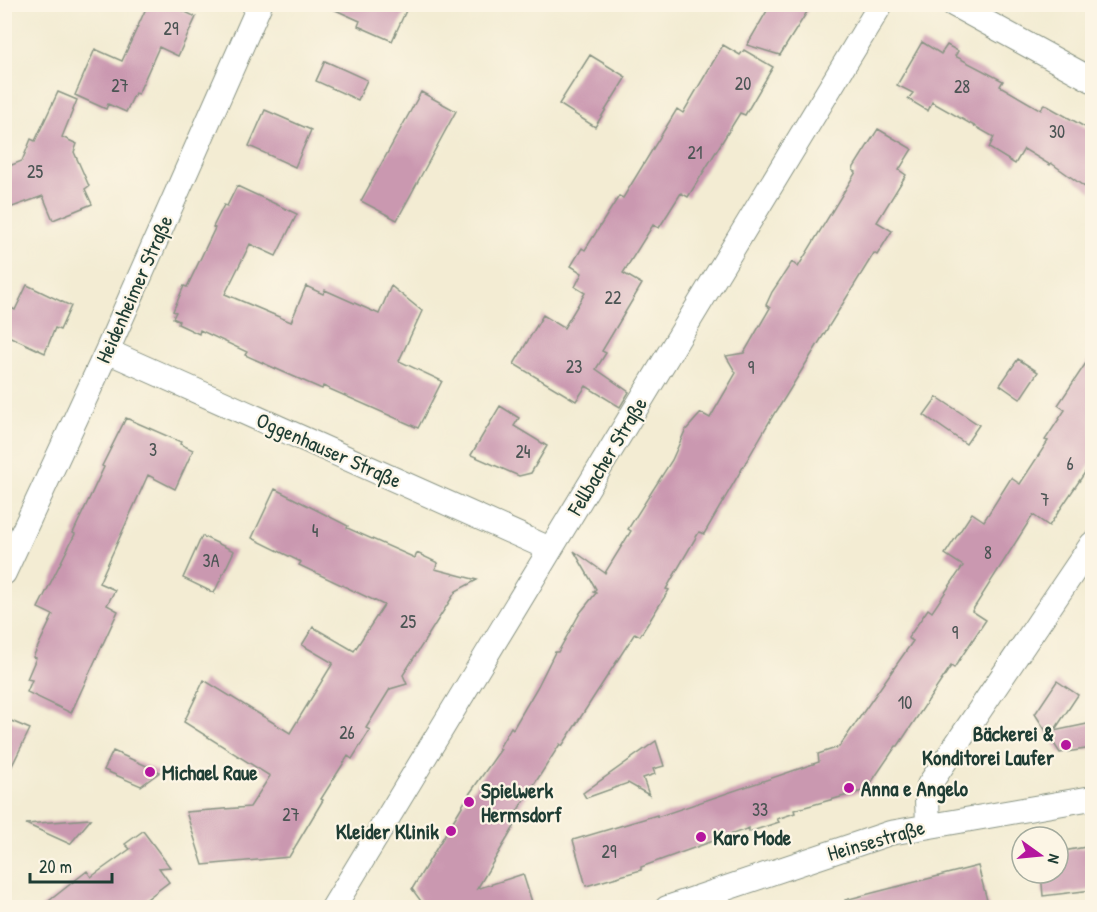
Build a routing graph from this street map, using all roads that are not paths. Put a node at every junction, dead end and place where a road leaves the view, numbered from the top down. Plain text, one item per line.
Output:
1 (260, 4) edge
2 (881, 4) edge
3 (953, 4) edge
4 (1092, 80) edge
5 (107, 351) junction
6 (1092, 544) edge
7 (550, 549) junction
8 (4, 573) edge
9 (1092, 798) edge
10 (928, 825) junction
11 (333, 908) edge
12 (666, 908) edge

1 - 5 street, Heidenheimer Straße
2 - 7 street, Fellbacher Straße
3 - 4 street
5 - 7 street, Oggenhauser Straße
5 - 8 street, Heidenheimer Straße
6 - 10 street
7 - 11 street, Fellbacher Straße
9 - 10 street, Heinsestraße
10 - 12 street, Heinsestraße

